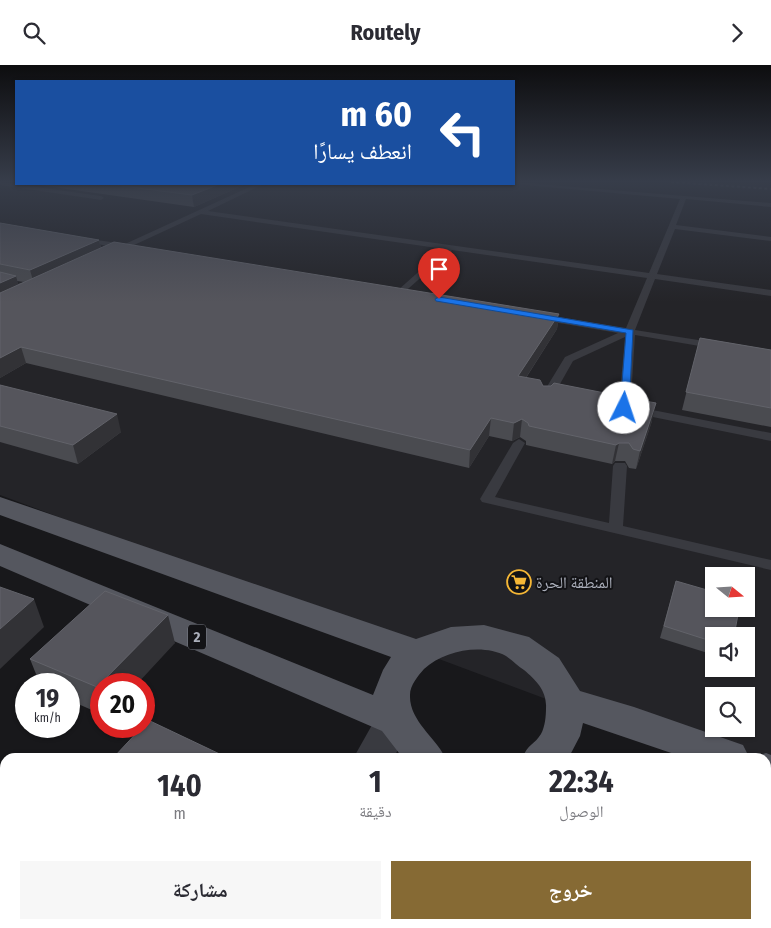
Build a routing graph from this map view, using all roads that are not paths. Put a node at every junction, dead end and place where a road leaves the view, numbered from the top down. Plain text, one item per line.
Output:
1 (177, 222) edge
2 (271, 222) edge
3 (674, 222) edge
4 (672, 227) junction
5 (77, 239) edge
6 (771, 239) edge
7 (125, 247) junction
8 (450, 248) junction
9 (144, 250) edge
10 (107, 255) edge
11 (652, 277) junction
12 (391, 291) edge
13 (400, 293) junction
14 (771, 293) edge
15 (410, 295) edge
16 (534, 315) edge
17 (630, 331) junction
18 (724, 347) edge
19 (546, 399) edge
20 (771, 437) edge
21 (520, 443) edge
22 (620, 466) edge
23 (0, 505) edge
24 (616, 528) junction
25 (0, 553) edge
26 (771, 565) edge
27 (417, 653) junction
28 (565, 702) junction
29 (395, 720) junction
30 (376, 753) edge
31 (421, 753) edge
32 (549, 753) edge
33 (718, 753) edge

1 - 7 lane
2 - 8 lane
3 - 4 lane
4 - 6 lane
4 - 11 lane
5 - 7 lane
7 - 9 lane
7 - 10 lane
8 - 11 lane
8 - 13 lane
11 - 14 lane
11 - 17 lane
12 - 13 lane
13 - 15 lane
16 - 17 lane
17 - 18 lane
17 - 19 lane
17 - 20 lane
21 - 24 lane
22 - 24 lane
23 - 27 main road
24 - 26 lane
25 - 29 main road, 2
27 - 28 main road
27 - 29 main road
28 - 32 main road
28 - 33 main road
29 - 30 street
29 - 31 main road

